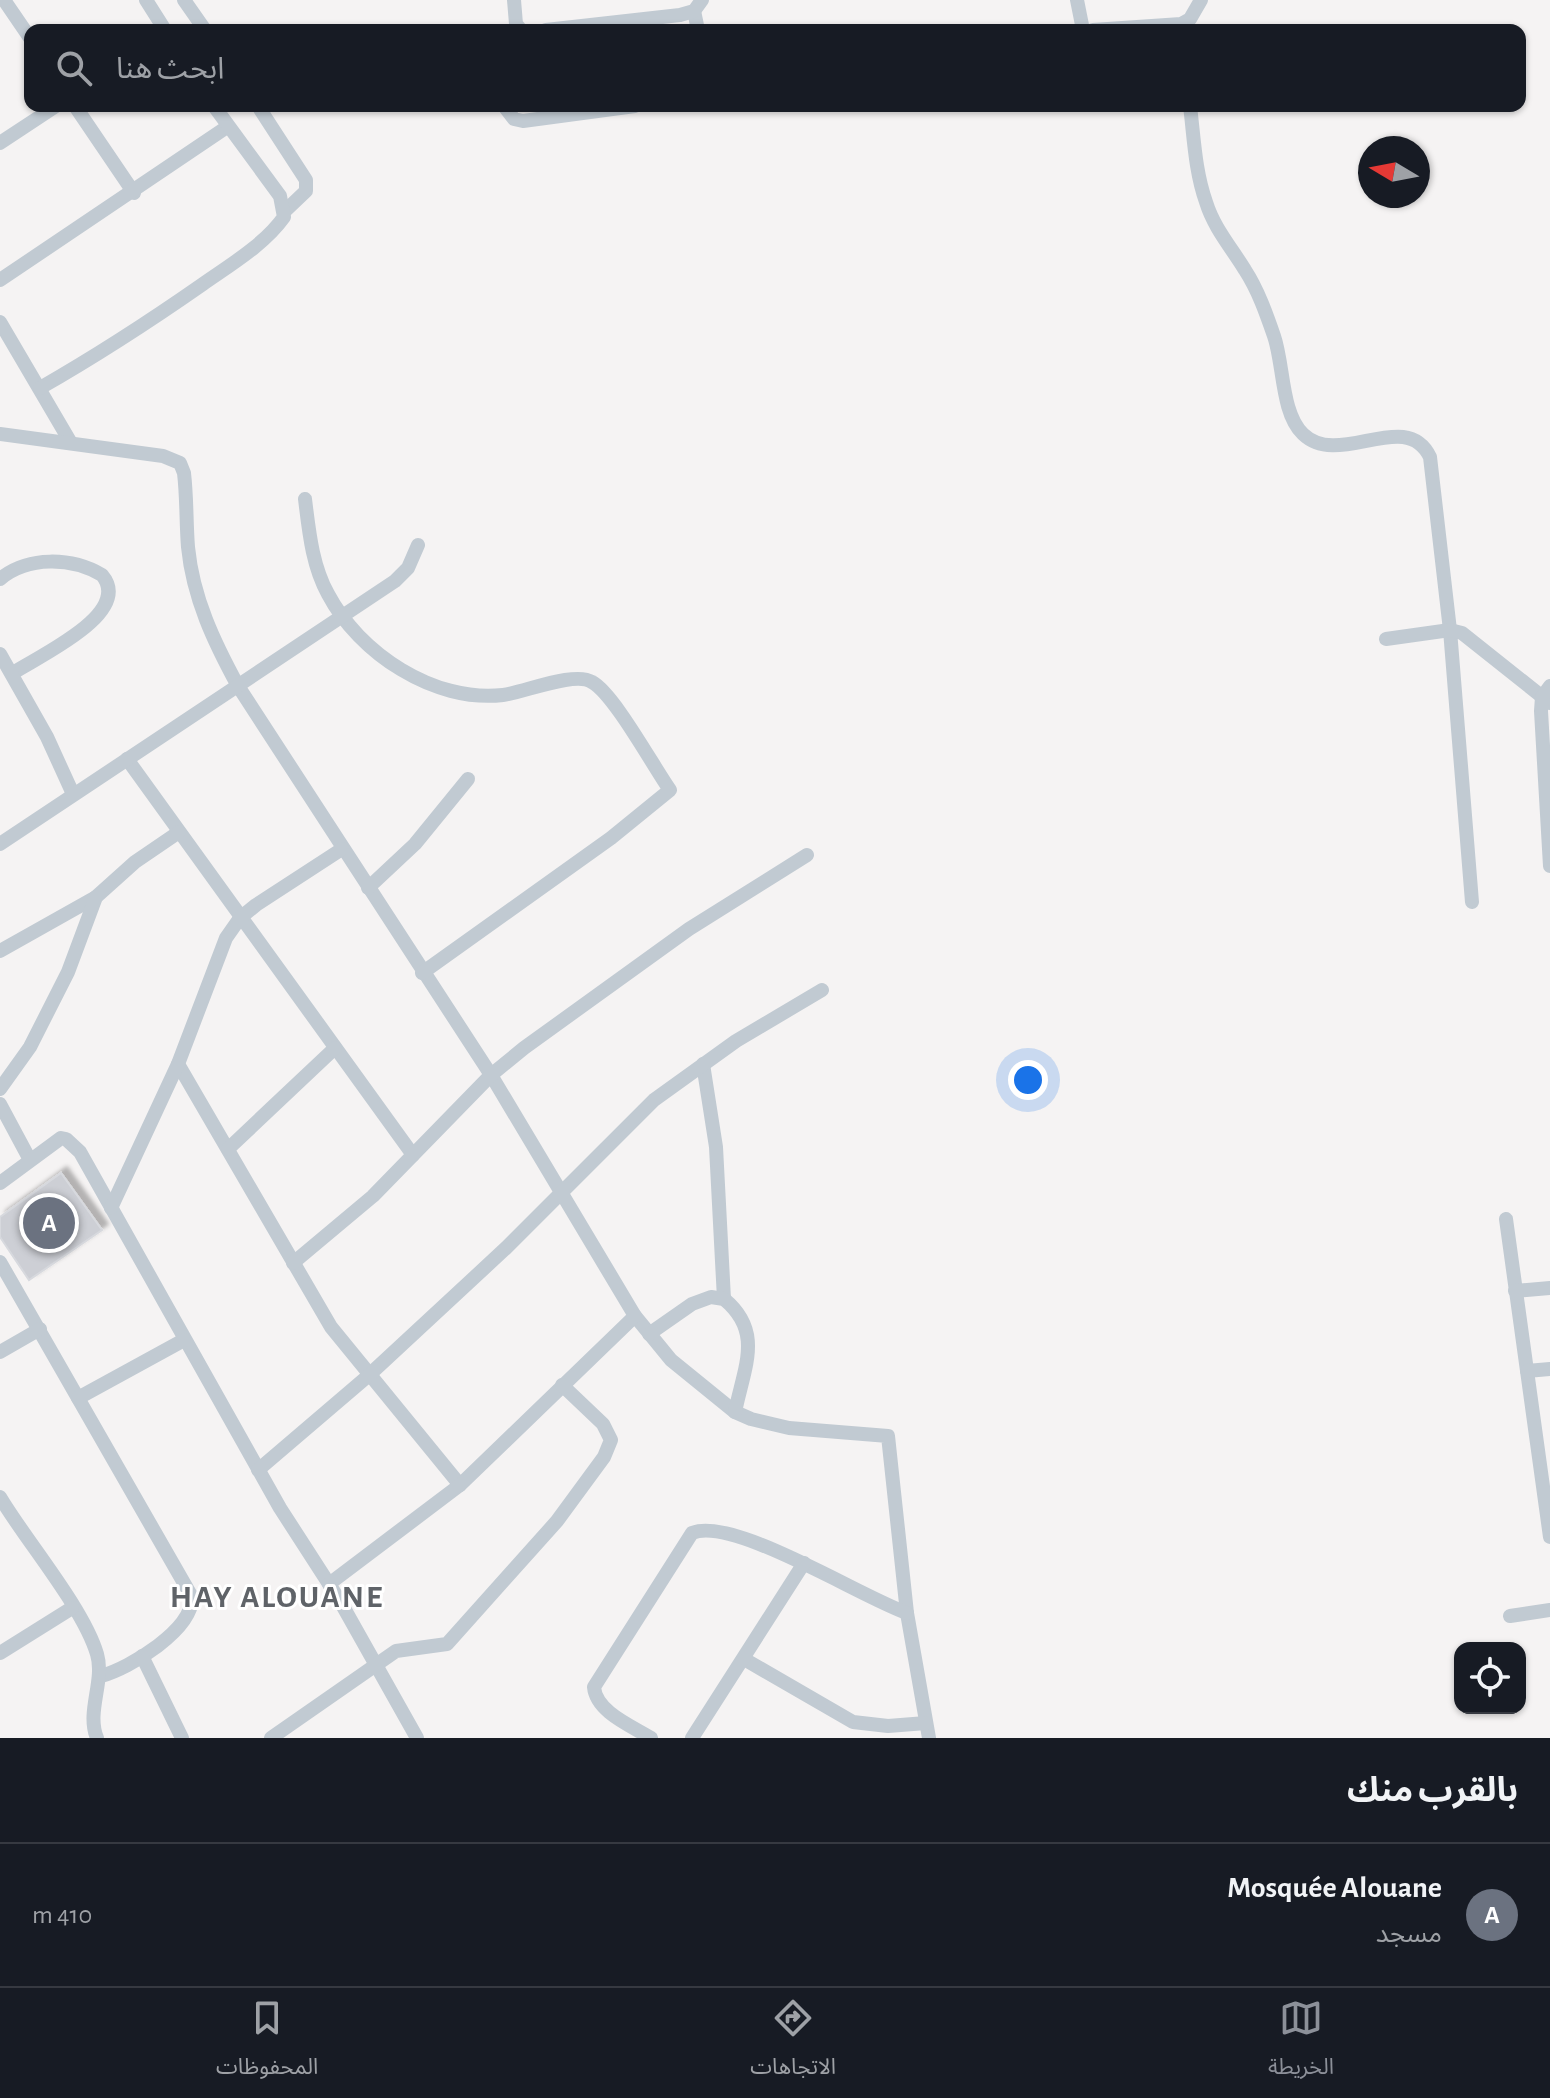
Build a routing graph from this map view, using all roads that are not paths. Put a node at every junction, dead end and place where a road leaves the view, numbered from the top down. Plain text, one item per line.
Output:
1 (4, 0) edge
2 (146, 0) edge
3 (184, 0) edge
4 (514, 0) edge
5 (1077, 0) edge
6 (1201, 0) edge
7 (698, 5) edge
8 (161, 24) edge
9 (201, 24) edge
10 (515, 24) edge
11 (582, 24) edge
12 (1082, 24) edge
13 (1184, 24) edge
14 (24, 29) edge
15 (47, 112) edge
16 (79, 112) edge
17 (218, 112) edge
18 (262, 112) edge
19 (509, 112) edge
20 (590, 112) edge
21 (1191, 112) edge
22 (227, 127) junction
23 (0, 143) edge
24 (134, 193) junction
25 (285, 211) junction
26 (0, 280) edge
27 (0, 322) edge
28 (40, 388) junction
29 (0, 434) edge
30 (71, 443) junction
31 (305, 499) dead end
32 (418, 545) dead end
33 (0, 579) edge
34 (342, 616) junction
35 (1450, 630) junction
36 (1386, 639) dead end
37 (0, 654) edge
38 (13, 673) junction
39 (238, 686) junction
40 (1547, 695) edge
41 (127, 759) junction
42 (468, 779) dead end
43 (73, 794) junction
44 (179, 832) junction
45 (0, 844) edge
46 (342, 849) junction
47 (807, 855) dead end
48 (1550, 866) edge
49 (368, 888) junction
50 (96, 897) junction
51 (1472, 902) dead end
52 (240, 918) junction
53 (0, 951) edge
54 (422, 973) junction
55 (822, 990) dead end
56 (335, 1048) junction
57 (178, 1064) junction
58 (703, 1064) junction
59 (491, 1075) junction
60 (0, 1089) edge
61 (0, 1104) edge
62 (228, 1149) junction
63 (413, 1155) junction
64 (30, 1160) junction
65 (0, 1183) edge
66 (562, 1192) junction
67 (111, 1208) junction
68 (1506, 1219) dead end
69 (0, 1262) edge
70 (293, 1263) junction
71 (1550, 1288) edge
72 (1515, 1291) junction
73 (724, 1299) junction
74 (635, 1316) junction
75 (40, 1329) junction
76 (649, 1334) junction
77 (184, 1340) junction
78 (0, 1352) edge
79 (1550, 1369) edge
80 (1527, 1371) junction
81 (368, 1376) junction
82 (562, 1385) junction
83 (78, 1398) junction
84 (735, 1412) junction
85 (258, 1470) junction
86 (460, 1485) junction
87 (0, 1497) edge
88 (4, 1518) edge
89 (1550, 1537) edge
90 (804, 1563) junction
91 (329, 1584) junction
92 (72, 1608) junction
93 (1550, 1610) edge
94 (907, 1613) junction
95 (1510, 1616) dead end
96 (0, 1653) edge
97 (142, 1656) junction
98 (744, 1659) junction
99 (374, 1667) junction
100 (101, 1676) junction
101 (926, 1723) junction
102 (94, 1737) edge
103 (182, 1738) edge
104 (271, 1738) edge
105 (417, 1738) edge
106 (651, 1738) edge
107 (692, 1738) edge
108 (929, 1738) edge

1 - 14 street
2 - 8 street
3 - 9 street
4 - 10 street
5 - 12 street
6 - 13 street
7 - 11 street
15 - 23 street
16 - 24 street
17 - 22 street
18 - 25 street
19 - 20 street
21 - 35 street
22 - 24 street
22 - 25 street
24 - 26 street
25 - 28 street
27 - 28 street
28 - 30 street
29 - 30 street
30 - 39 street
31 - 34 street
32 - 34 street
33 - 38 street
34 - 39 street
34 - 54 street
35 - 36 street
35 - 40 street
35 - 51 street
37 - 38 street
38 - 43 street
39 - 41 street
39 - 46 street
40 - 48 street
41 - 43 street
41 - 44 street
42 - 49 street
43 - 45 street
44 - 50 street
44 - 52 street
46 - 49 street
46 - 52 street
47 - 59 street
49 - 54 street
50 - 53 street
50 - 60 street
52 - 56 street
52 - 57 street
54 - 59 street
55 - 58 street
56 - 62 street
56 - 63 street
57 - 62 street
57 - 67 street
58 - 66 street
58 - 73 street
59 - 63 street
59 - 66 street
61 - 64 street
62 - 70 street
63 - 70 street
64 - 65 street
64 - 67 street
66 - 74 street
66 - 81 street
67 - 77 street
68 - 72 street
69 - 75 street
70 - 81 street
71 - 72 street
72 - 80 street
73 - 76 street
73 - 84 street
74 - 76 street
74 - 82 street
75 - 78 street
75 - 83 street
76 - 84 street
77 - 83 street
77 - 85 street
79 - 80 street
80 - 89 street
81 - 85 street
81 - 86 street
82 - 86 street
82 - 99 street
83 - 97 street
84 - 94 street
85 - 91 street
86 - 91 street
87 - 88 street
88 - 92 street
90 - 94 street
90 - 98 street
90 - 106 street
91 - 99 street
92 - 96 street
92 - 100 street
93 - 95 street
94 - 101 street
97 - 100 street
97 - 103 street
98 - 101 street
98 - 107 street
99 - 104 street
99 - 105 street
100 - 102 street
101 - 108 street

